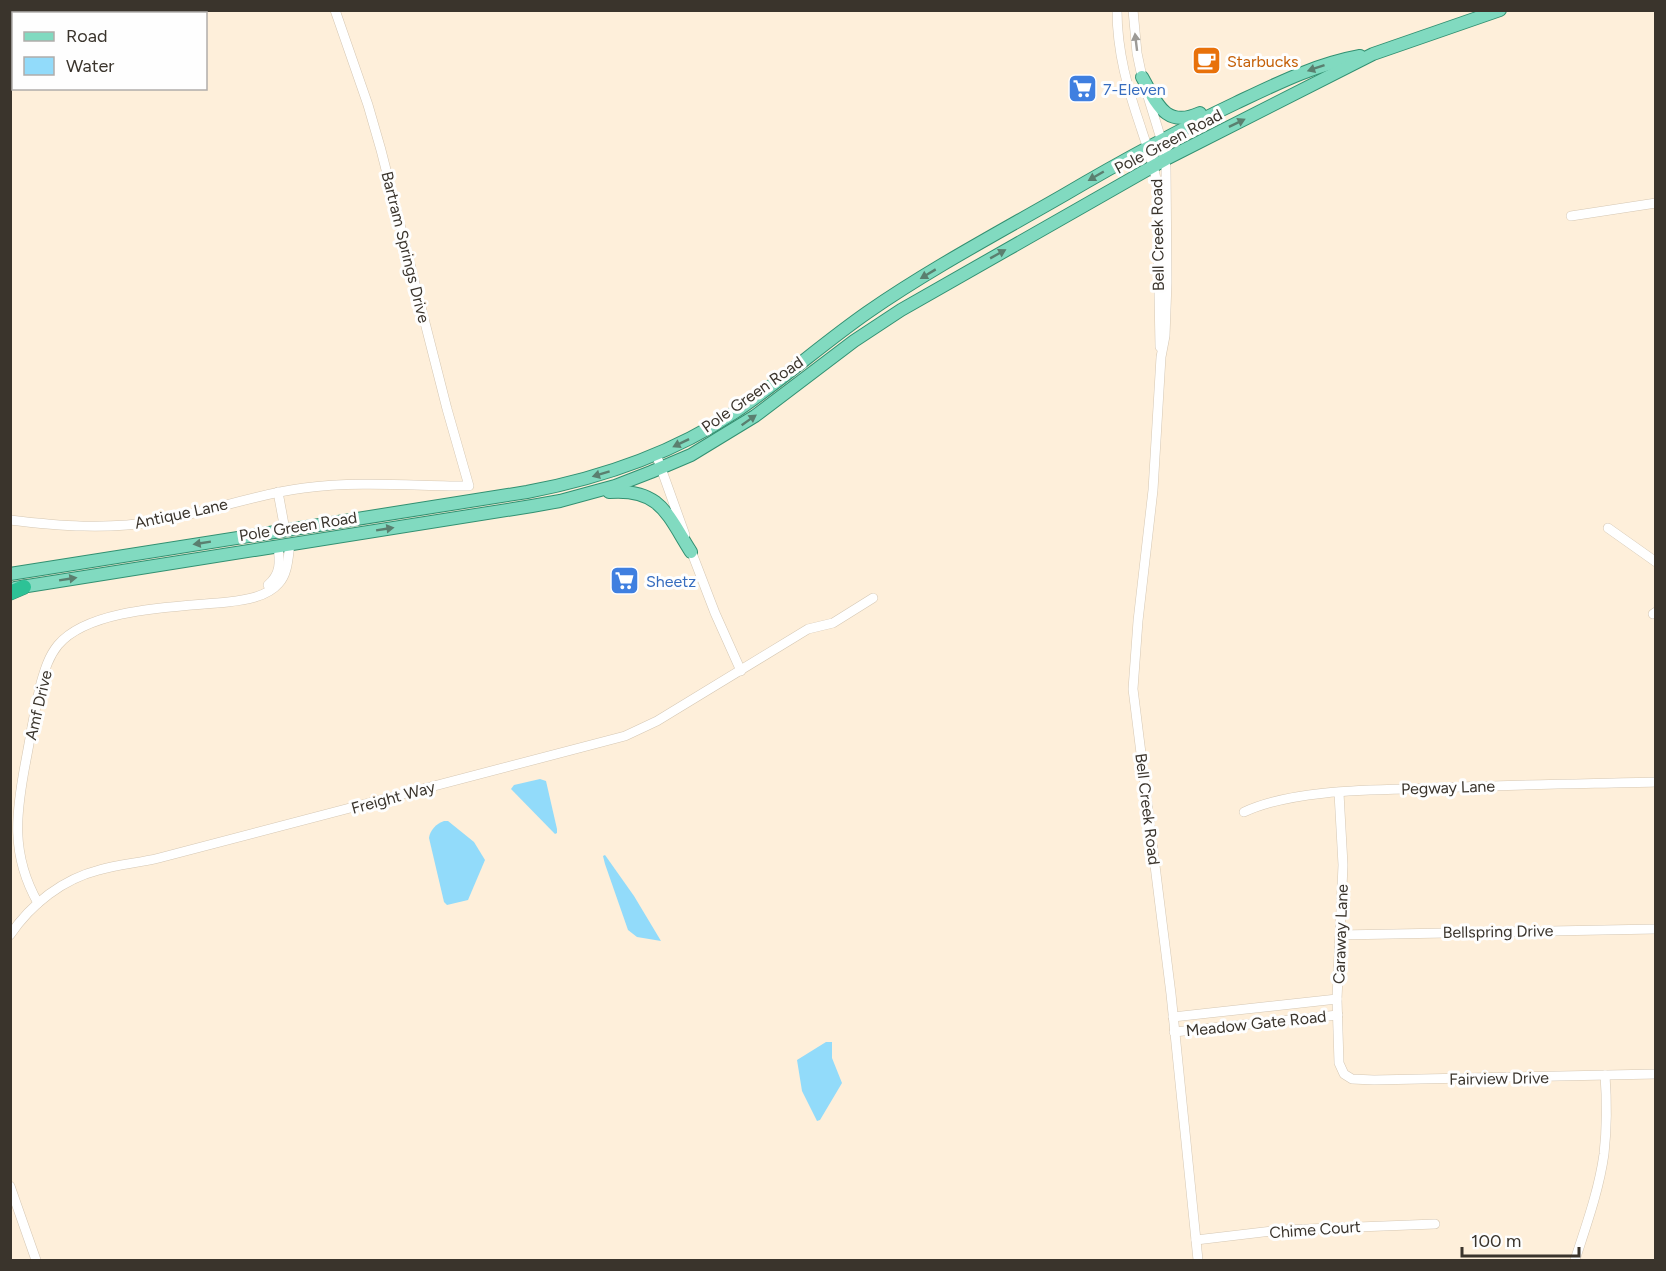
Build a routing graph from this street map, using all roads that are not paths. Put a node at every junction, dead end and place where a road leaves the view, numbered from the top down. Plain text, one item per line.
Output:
1 (335, 10) edge
2 (1118, 10) edge
3 (1133, 10) edge
4 (1500, 10) edge
5 (1373, 54) junction
6 (1142, 77) junction
7 (1279, 82) junction
8 (1161, 139) junction
9 (1148, 148) junction
10 (1166, 159) junction
11 (1154, 166) junction
12 (1656, 203) edge
13 (1571, 216) dead end
14 (1161, 357) junction
15 (656, 454) junction
16 (661, 468) junction
17 (469, 486) joint
18 (278, 492) junction
19 (586, 494) junction
20 (10, 520) edge
21 (1608, 528) dead end
22 (285, 530) junction
23 (359, 533) junction
24 (279, 546) junction
25 (691, 552) junction
26 (1656, 562) edge
27 (10, 574) edge
28 (15, 590) edge
29 (873, 598) dead end
30 (741, 671) junction
31 (1656, 782) edge
32 (1339, 793) junction
33 (1244, 812) dead end
34 (38, 903) junction
35 (1656, 928) edge
36 (10, 934) edge
37 (1340, 935) junction
38 (1337, 999) junction
39 (1338, 1015) junction
40 (1173, 1017) junction
41 (1174, 1032) junction
42 (1344, 1074) joint
43 (1656, 1074) edge
44 (1605, 1075) junction
45 (10, 1186) edge
46 (1435, 1224) dead end
47 (1196, 1240) junction
48 (36, 1260) edge
49 (1198, 1260) edge
50 (1575, 1260) edge

1 - 17 street, Bartram Springs Drive
2 - 9 street, Bell Creek Road
6 -> 3 street, Bell Creek Road
4 - 5 main road, Pole Green Road
5 -> 7 main road, Pole Green Road
10 -> 5 main road, Pole Green Road
6 - 7 main road
6 - 8 street, Bell Creek Road
7 - 8 main road, Pole Green Road
8 - 9 main road, Pole Green Road
8 - 10 street, Bell Creek Road
9 - 11 street, Bell Creek Road
9 -> 15 main road, Pole Green Road
10 - 11 main road, Pole Green Road
10 - 14 street, Bell Creek Road
11 - 14 street, Bell Creek Road
16 -> 11 main road, Pole Green Road
12 - 13 street
14 - 40 street, Bell Creek Road
15 - 16 street
15 -> 22 main road, Pole Green Road
16 - 19 main road, Pole Green Road
16 - 25 street
17 - 18 street, Antique Lane
18 - 20 street, Antique Lane
18 - 22 street
23 -> 19 main road, Pole Green Road
19 - 25 main road
21 - 26 street
22 - 23 main road
22 - 24 main road
22 -> 27 main road, Pole Green Road
23 - 24 main road, Pole Green Road
28 -> 24 main road, Pole Green Road
24 - 34 street, Amf Drive
25 - 30 street
29 - 30 street, Freight Way
30 - 34 street, Freight Way
31 - 32 street, Pegway Lane
32 - 33 street, Pegway Lane
32 - 37 street, Caraway Lane
34 - 36 street
35 - 37 street, Bellspring Drive
37 - 38 street, Caraway Lane
38 - 39 street, Caraway Lane
38 - 40 street, Meadow Gate Road
39 - 41 street, Meadow Gate Road
39 - 42 street, Caraway Lane
40 - 41 street, Bell Creek Road
41 - 47 street, Bell Creek Road
42 - 44 street, Fairview Drive
43 - 44 street, Fairview Drive
44 - 50 street
45 - 48 street
46 - 47 street, Chime Court
47 - 49 street, Bell Creek Road

